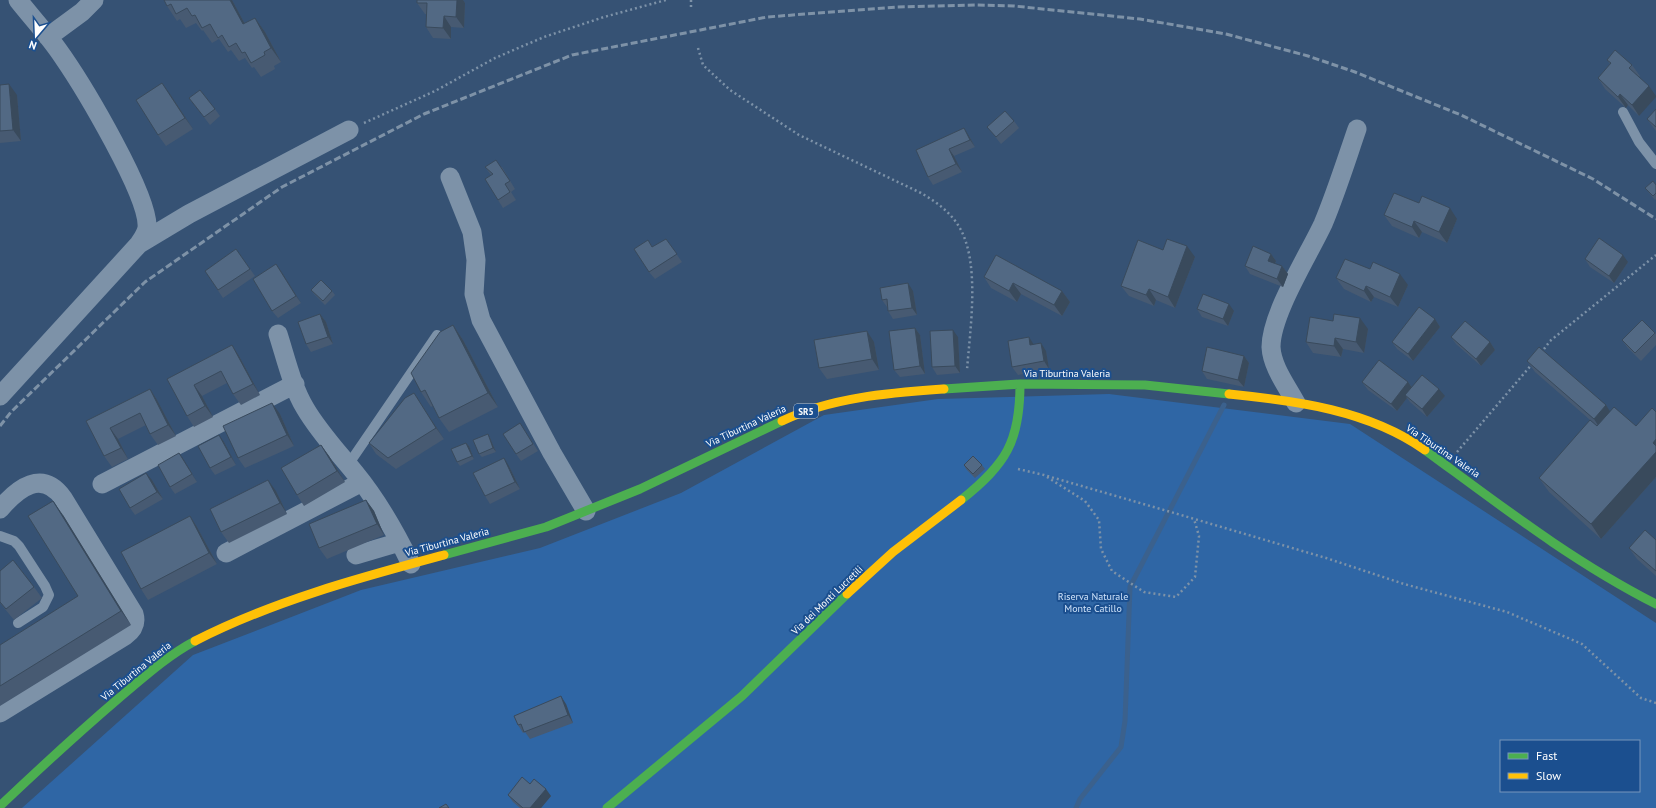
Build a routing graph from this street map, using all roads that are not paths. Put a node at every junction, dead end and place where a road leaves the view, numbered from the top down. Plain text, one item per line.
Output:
1 (18, 0) edge
2 (94, 0) edge
3 (48, 37) junction
4 (1623, 112) dead end
5 (1357, 129) dead end
6 (349, 130) road end
7 (1656, 164) edge
8 (450, 177) dead end
9 (139, 244) junction
10 (278, 334) dead end
11 (437, 335) edge
12 (295, 384) junction
13 (1020, 384) junction
14 (0, 396) edge
15 (1296, 403) junction
16 (348, 465) junction
17 (362, 482) junction
18 (102, 484) dead end
19 (0, 509) edge
20 (586, 511) junction
21 (0, 536) edge
22 (400, 542) junction
23 (226, 553) dead end
24 (356, 554) dead end
25 (411, 564) junction
26 (1656, 604) edge
27 (18, 624) dead end
28 (0, 714) edge
29 (0, 806) edge
30 (607, 808) edge

1 - 3 street
2 - 3 street
3 - 9 street
4 - 7 lane
5 - 15 street
6 - 9 street
8 - 20 street
9 - 14 street
10 - 12 street
11 - 16 lane
12 - 16 street
12 - 18 street
13 - 15 main road, Via Tiburtina Valeria / SR5
13 - 20 main road, Via Tiburtina Valeria / SR5
13 - 30 main road, Via dei Monti Lucretili
15 - 26 main road, Via Tiburtina Valeria / SR5
16 - 17 street
17 - 22 street
17 - 23 street
19 - 28 street
20 - 25 main road, Via Tiburtina Valeria / SR5
21 - 27 lane
22 - 24 street
22 - 25 street
25 - 29 main road, Via Tiburtina Valeria / SR5

